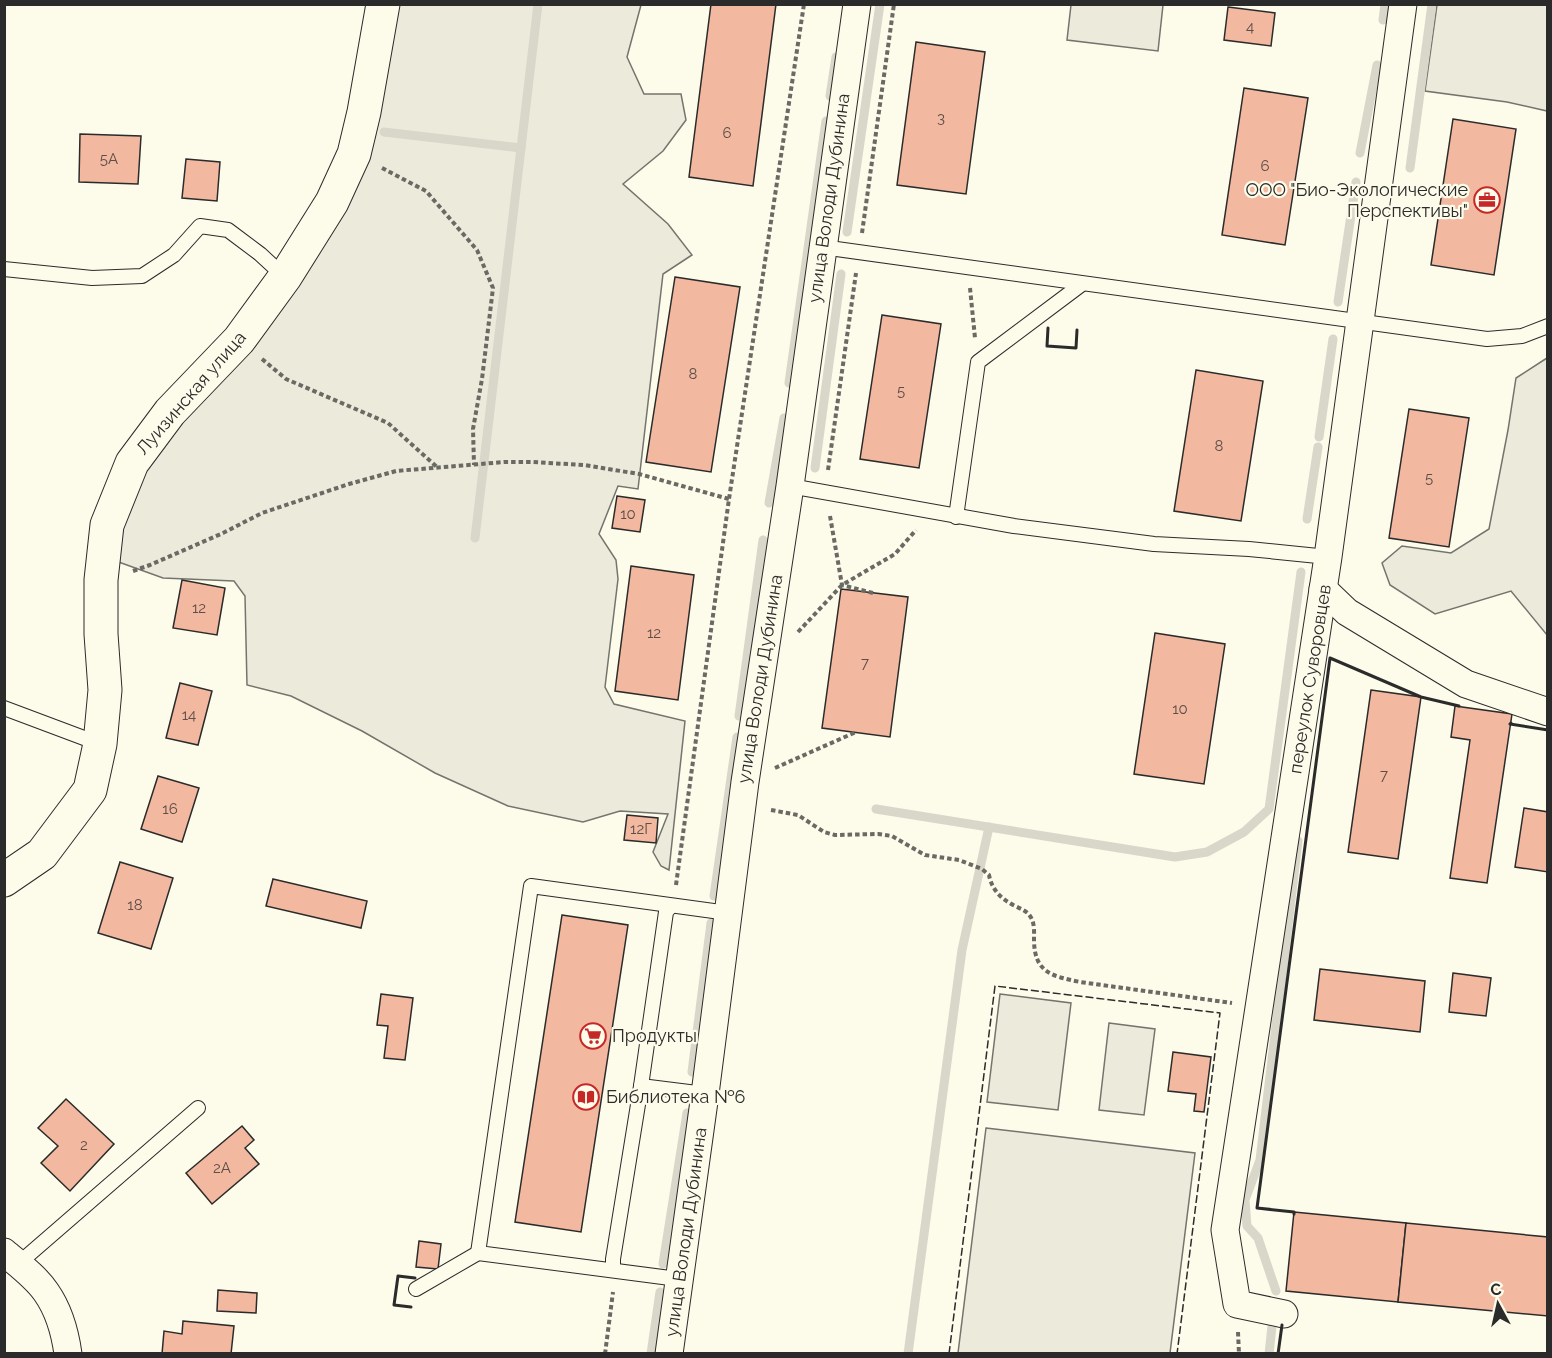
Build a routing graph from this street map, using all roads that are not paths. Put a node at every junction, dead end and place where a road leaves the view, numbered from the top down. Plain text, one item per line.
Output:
1 (383, 4) edge
2 (857, 4) edge
3 (1403, 4) edge
4 (822, 247) junction
5 (4, 269) edge
6 (285, 277) junction
7 (1082, 284) junction
8 (1361, 321) junction
9 (1548, 326) edge
10 (790, 486) junction
11 (956, 517) junction
12 (1328, 557) junction
13 (1323, 589) junction
14 (4, 708) edge
15 (1548, 712) edge
16 (100, 744) junction
17 (4, 880) edge
18 (671, 906) junction
19 (728, 913) junction
20 (641, 1086) junction
21 (705, 1094) junction
22 (198, 1108) dead end
23 (478, 1253) junction
24 (11, 1258) edge
25 (614, 1270) junction
26 (678, 1279) junction
27 (416, 1289) dead end
28 (1284, 1314) dead end
29 (68, 1353) edge
30 (669, 1353) edge

1 - 6 street, Луизинская улица
2 - 4 street, улица Володи Дубинина
3 - 8 street, переулок Суворовцев
4 - 7 lane
4 - 10 street, улица Володи Дубинина
5 - 6 lane
6 - 16 street, Луизинская улица
7 - 8 lane
7 - 11 lane
8 - 9 lane
8 - 12 street, переулок Суворовцев
10 - 11 lane
10 - 19 street, улица Володи Дубинина
11 - 12 lane
12 - 13 street, переулок Суворовцев
13 - 15 street
13 - 28 street, переулок Суворовцев
14 - 16 lane
16 - 17 street, Луизинская улица
18 - 19 lane
18 - 20 lane
18 - 23 lane
19 - 21 street, улица Володи Дубинина
20 - 21 lane
20 - 25 lane
21 - 26 street, улица Володи Дубинина
22 - 24 lane
23 - 25 lane
23 - 27 lane
24 - 29 street
25 - 26 lane
26 - 30 street, улица Володи Дубинина

